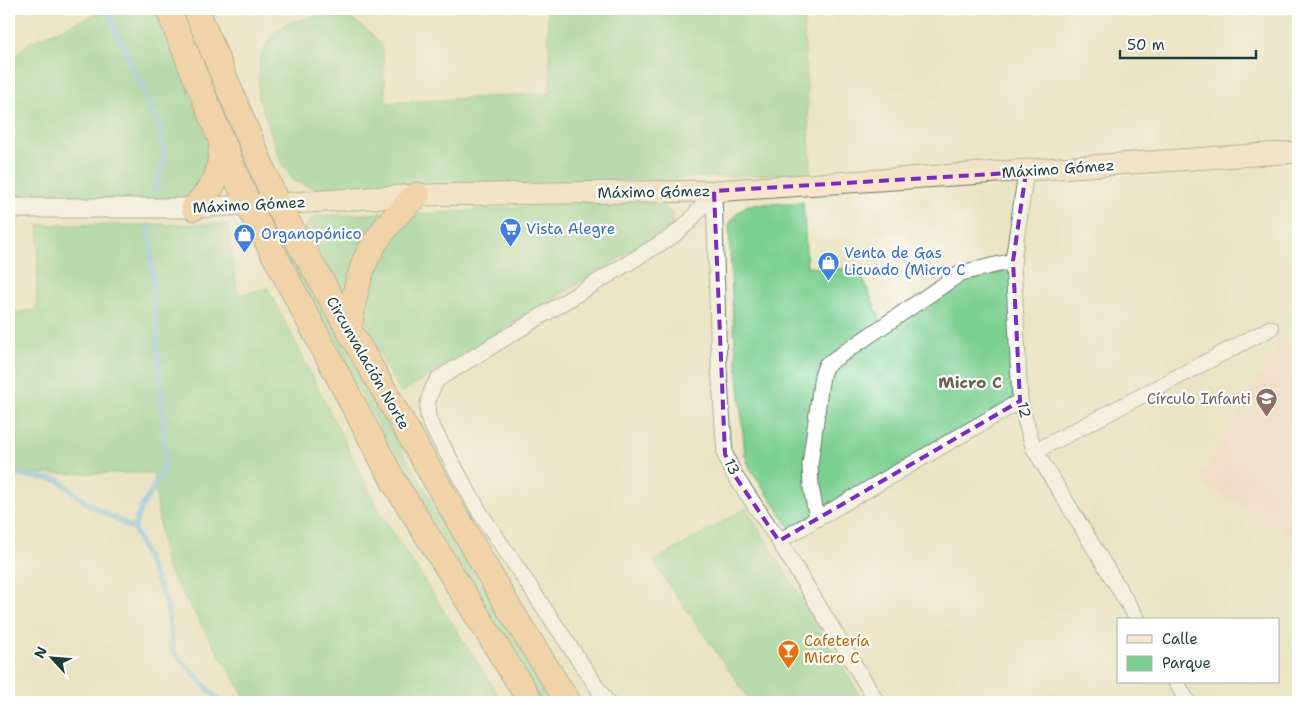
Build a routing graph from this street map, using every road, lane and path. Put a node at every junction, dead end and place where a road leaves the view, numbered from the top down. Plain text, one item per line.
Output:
1 (168, 9) edge
2 (196, 9) edge
3 (222, 144) junction
4 (1298, 152) edge
5 (1026, 172) junction
6 (714, 192) junction
7 (417, 195) junction
8 (277, 204) junction
9 (248, 205) junction
10 (9, 208) edge
11 (194, 208) junction
12 (1013, 261) junction
13 (1271, 328) dead end
14 (349, 330) junction
15 (1020, 400) junction
16 (1036, 451) junction
17 (817, 519) junction
18 (778, 541) junction
19 (1137, 618) edge
20 (1177, 684) edge
21 (531, 702) edge
22 (568, 702) edge
23 (607, 702) edge
24 (877, 702) edge
25 (1188, 702) edge

1 - 3 highway, Circunvalación Norte
2 - 8 highway, Circunvalación Norte
3 - 9 highway, Circunvalación Norte
3 - 11 highway
4 - 5 main road, Máximo Gómez
5 - 6 main road, Máximo Gómez
5 - 12 street, 12
6 - 7 main road, Máximo Gómez
6 - 18 street, 13
6 - 23 street
7 - 8 main road, Máximo Gómez
7 - 14 highway
8 - 9 street, Máximo Gómez
8 - 14 highway, Circunvalación Norte
9 - 11 street, Máximo Gómez
9 - 21 highway, Circunvalación Norte
10 - 11 street, Máximo Gómez
12 - 15 street, 12
12 - 17 street
13 - 16 street
14 - 22 highway, Circunvalación Norte
15 - 16 street, 12
15 - 17 street
16 - 19 street, 12
17 - 18 street
18 - 24 street, 13
20 - 25 street

